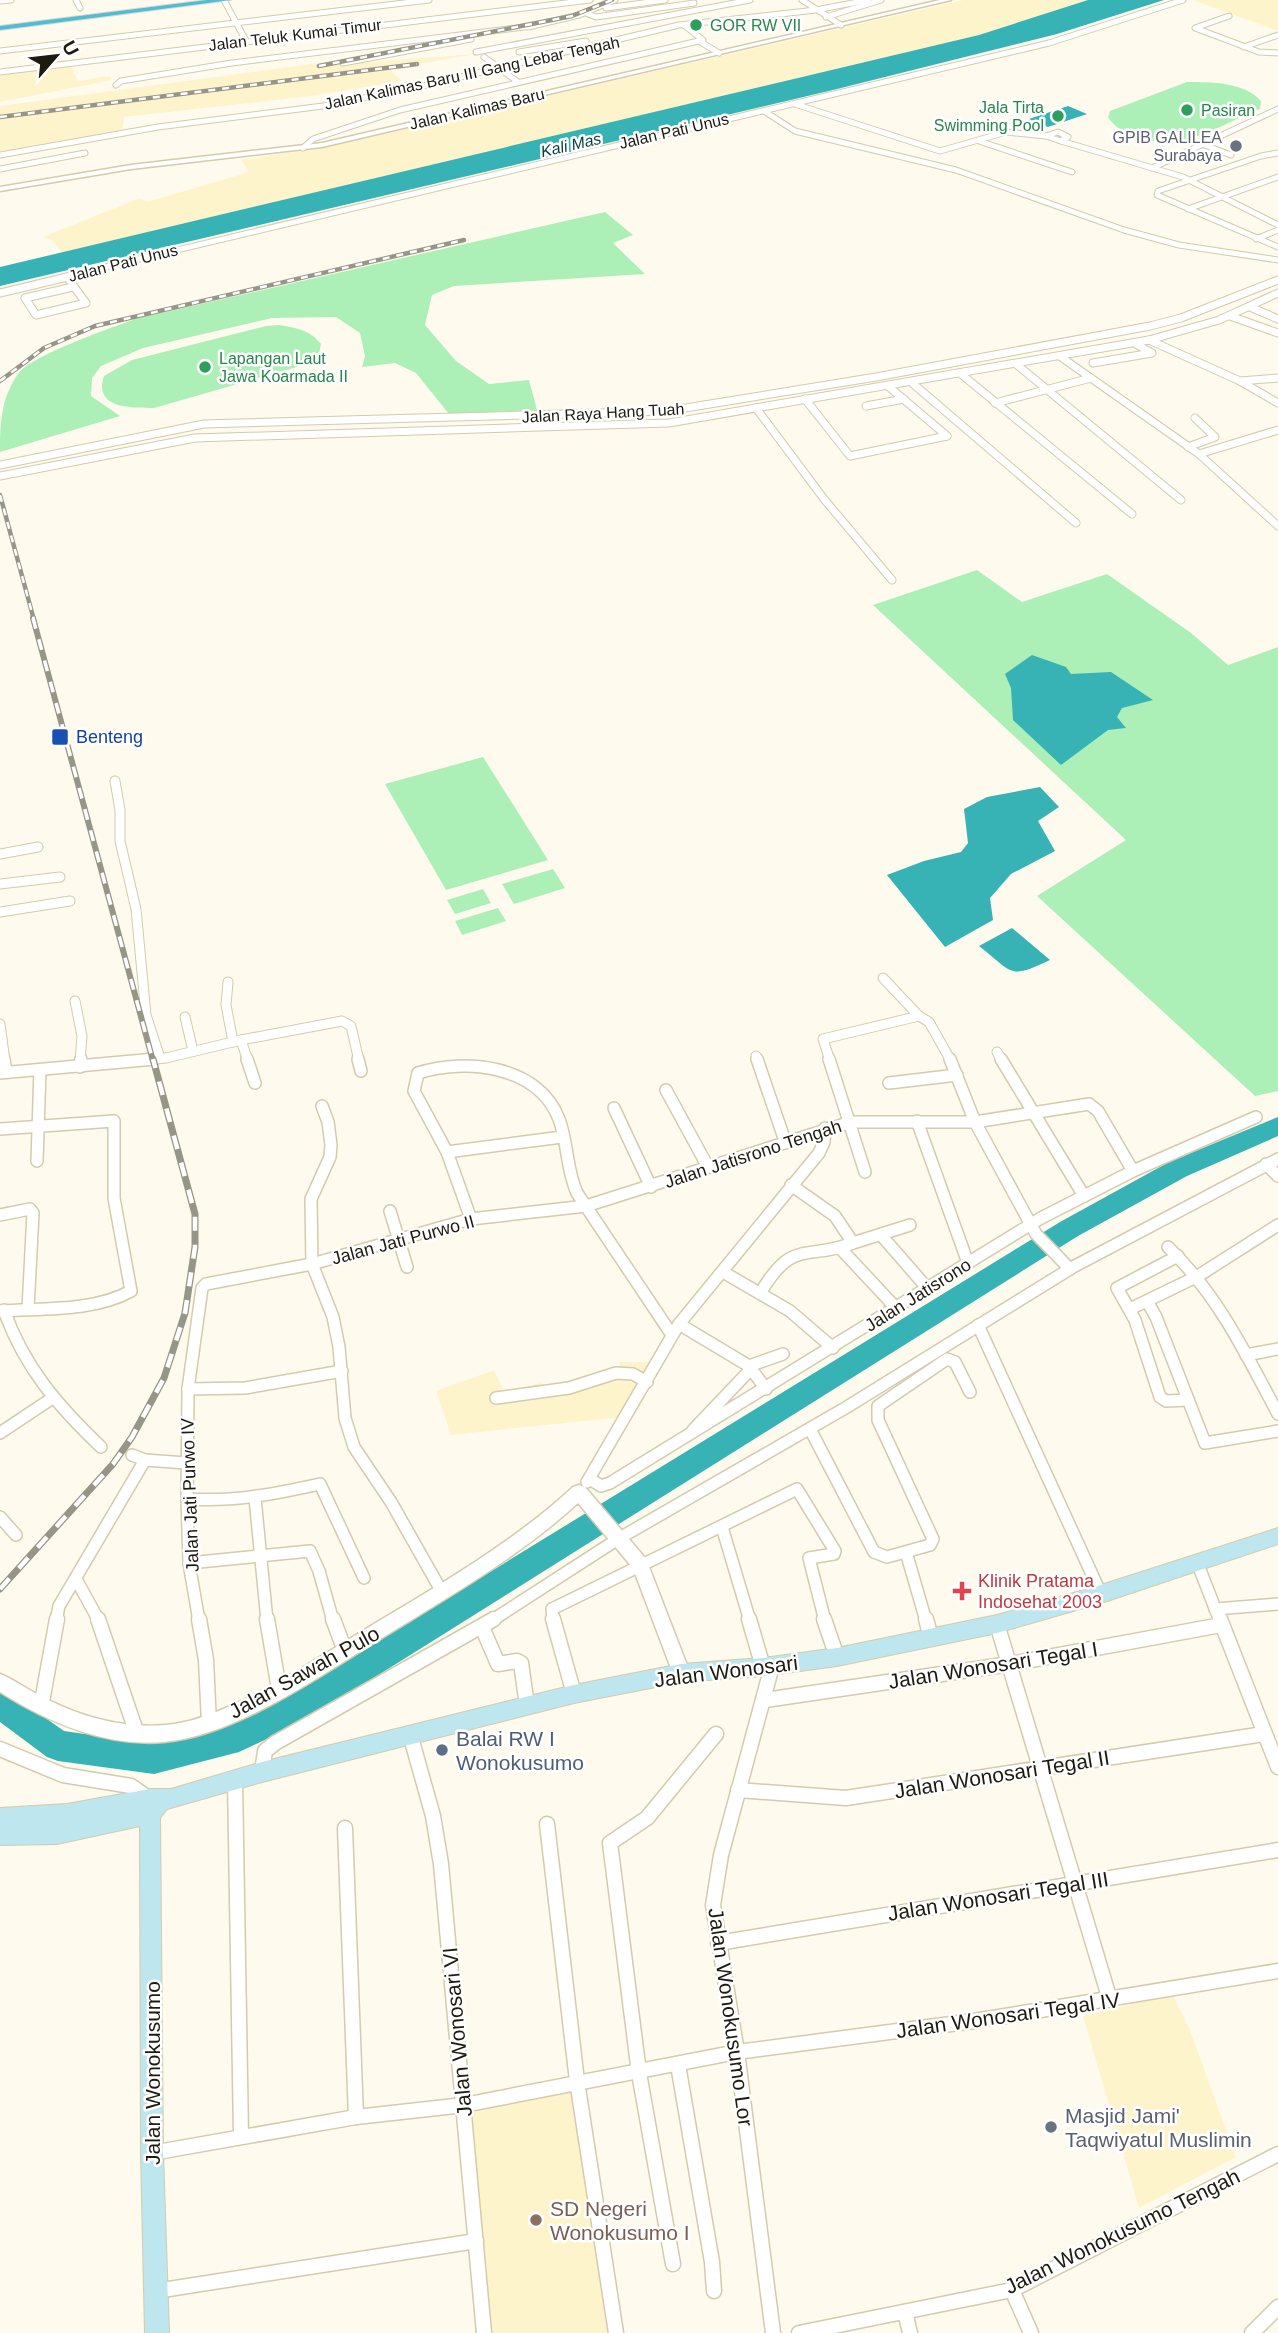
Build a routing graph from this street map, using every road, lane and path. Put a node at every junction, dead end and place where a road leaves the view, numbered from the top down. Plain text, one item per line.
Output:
1 (11, 0) edge
2 (151, 0) edge
3 (226, 0) edge
4 (429, 0) edge
5 (590, 0) edge
6 (615, 0) edge
7 (665, 0) edge
8 (750, 0) edge
9 (802, 0) edge
10 (836, 0) edge
11 (868, 0) edge
12 (881, 0) edge
13 (948, 0) edge
14 (1183, 0) edge
15 (0, 1) edge
16 (694, 3) dead end
17 (78, 4) edge
18 (808, 5) junction
19 (596, 9) junction
20 (816, 10) junction
21 (586, 13) junction
22 (1229, 16) dead end
23 (827, 18) junction
24 (0, 19) edge
25 (236, 21) junction
26 (619, 25) junction
27 (681, 25) junction
28 (841, 25) junction
29 (532, 26) junction
30 (0, 28) edge
31 (515, 30) junction
32 (663, 30) junction
33 (1278, 35) edge
34 (633, 38) junction
35 (621, 40) junction
36 (246, 41) junction
37 (699, 41) junction
38 (641, 43) dead end
39 (601, 44) junction
40 (685, 45) junction
41 (1244, 47) junction
42 (0, 51) edge
43 (476, 52) dead end
44 (567, 52) junction
45 (1278, 53) edge
46 (644, 54) junction
47 (719, 54) junction
48 (545, 57) junction
49 (621, 59) junction
50 (523, 62) junction
51 (343, 63) dead end
52 (586, 67) junction
53 (498, 68) junction
54 (564, 71) junction
55 (0, 72) edge
56 (474, 73) junction
57 (540, 76) junction
58 (445, 80) junction
59 (436, 82) junction
60 (518, 82) junction
61 (116, 85) dead end
62 (426, 85) junction
63 (493, 88) junction
64 (409, 89) junction
65 (457, 96) junction
66 (443, 99) junction
67 (423, 104) junction
68 (793, 104) junction
69 (1278, 109) edge
70 (767, 110) junction
71 (979, 141) junction
72 (1202, 144) junction
73 (303, 148) junction
74 (85, 153) dead end
75 (1278, 153) edge
76 (0, 155) edge
77 (1231, 155) dead end
78 (1152, 168) junction
79 (0, 169) edge
80 (1072, 172) dead end
81 (1278, 177) edge
82 (1188, 182) junction
83 (0, 189) edge
84 (1222, 197) junction
85 (1188, 209) junction
86 (1278, 225) edge
87 (1278, 230) edge
88 (1256, 239) junction
89 (1278, 247) edge
90 (1278, 260) edge
91 (67, 277) junction
92 (1278, 280) edge
93 (73, 287) junction
94 (0, 293) edge
95 (1278, 293) edge
96 (1250, 307) junction
97 (1230, 316) junction
98 (1277, 319) edge
99 (1262, 327) junction
100 (1278, 333) edge
101 (1149, 340) junction
102 (1134, 343) junction
103 (1089, 351) junction
104 (1061, 357) junction
105 (1104, 362) junction
106 (1093, 363) dead end
107 (1016, 364) junction
108 (961, 374) junction
109 (1091, 378) junction
110 (1278, 378) edge
111 (1240, 381) junction
112 (911, 382) junction
113 (888, 386) junction
114 (1048, 391) junction
115 (805, 399) junction
116 (904, 399) junction
117 (1278, 402) edge
118 (995, 403) junction
119 (866, 406) dead end
120 (756, 408) junction
121 (1195, 418) dead end
122 (1278, 430) edge
123 (161, 431) junction
124 (166, 442) junction
125 (1188, 447) junction
126 (1199, 454) junction
127 (0, 465) edge
128 (0, 476) edge
129 (1181, 500) dead end
130 (1132, 514) dead end
131 (1076, 523) dead end
132 (1278, 526) edge
133 (892, 580) dead end
134 (115, 781) dead end
135 (38, 847) dead end
136 (0, 854) edge
137 (60, 877) dead end
138 (0, 884) edge
139 (70, 901) dead end
140 (0, 912) edge
141 (883, 978) dead end
142 (228, 982) dead end
143 (75, 1001) dead end
144 (185, 1017) dead end
145 (921, 1017) junction
146 (0, 1024) edge
147 (237, 1041) junction
148 (193, 1051) junction
149 (997, 1052) dead end
150 (756, 1056) dead end
151 (163, 1058) junction
152 (80, 1067) junction
153 (40, 1070) junction
154 (361, 1071) dead end
155 (3, 1072) edge
156 (957, 1075) junction
157 (256, 1083) dead end
158 (889, 1083) dead end
159 (666, 1090) dead end
160 (322, 1106) dead end
161 (614, 1108) dead end
162 (1035, 1114) junction
163 (1256, 1117) dead end
164 (916, 1121) junction
165 (852, 1122) junction
166 (975, 1122) junction
167 (38, 1126) junction
168 (825, 1128) junction
169 (0, 1129) edge
170 (562, 1137) junction
171 (785, 1141) junction
172 (447, 1152) junction
173 (37, 1161) dead end
174 (1272, 1161) edge
175 (708, 1167) junction
176 (1133, 1171) junction
177 (865, 1172) dead end
178 (1278, 1175) edge
179 (791, 1185) junction
180 (651, 1187) junction
181 (1084, 1196) junction
182 (586, 1206) junction
183 (390, 1211) dead end
184 (0, 1215) edge
185 (471, 1220) junction
186 (910, 1225) dead end
187 (1278, 1225) edge
188 (1034, 1230) junction
189 (881, 1235) junction
190 (397, 1241) junction
191 (853, 1243) junction
192 (1168, 1247) dead end
193 (840, 1248) junction
194 (1178, 1256) junction
195 (968, 1263) junction
196 (312, 1264) junction
197 (1066, 1265) junction
198 (407, 1268) dead end
199 (723, 1272) junction
200 (1198, 1276) junction
201 (221, 1280) joint
202 (928, 1289) junction
203 (761, 1292) junction
204 (1147, 1301) junction
205 (897, 1308) junction
206 (28, 1309) junction
207 (1130, 1309) junction
208 (2, 1311) edge
209 (978, 1325) junction
210 (676, 1329) junction
211 (833, 1348) junction
212 (1278, 1349) edge
213 (783, 1354) dead end
214 (1246, 1355) junction
215 (750, 1368) junction
216 (342, 1371) junction
217 (647, 1382) junction
218 (188, 1389) junction
219 (766, 1390) junction
220 (970, 1392) dead end
221 (496, 1398) dead end
222 (51, 1399) junction
223 (1188, 1400) junction
224 (1278, 1414) edge
225 (810, 1429) junction
226 (1278, 1431) edge
227 (0, 1433) edge
228 (686, 1438) junction
229 (101, 1447) dead end
230 (132, 1455) dead end
231 (145, 1460) junction
232 (186, 1463) junction
233 (586, 1492) junction
234 (255, 1498) junction
235 (187, 1499) junction
236 (0, 1517) edge
237 (722, 1527) junction
238 (16, 1535) dead end
239 (616, 1536) junction
240 (1278, 1536) edge
241 (906, 1552) junction
242 (261, 1555) junction
243 (1197, 1562) junction
244 (189, 1563) junction
245 (640, 1564) junction
246 (365, 1578) dead end
247 (76, 1579) junction
248 (442, 1592) junction
249 (1101, 1594) junction
250 (1278, 1604) edge
251 (1215, 1609) junction
252 (997, 1624) junction
253 (1221, 1625) junction
254 (482, 1627) junction
255 (931, 1638) junction
256 (345, 1651) junction
257 (837, 1657) junction
258 (1010, 1664) junction
259 (767, 1666) junction
260 (681, 1673) junction
261 (0, 1682) edge
262 (279, 1689) junction
263 (574, 1694) junction
264 (765, 1700) junction
265 (527, 1706) junction
266 (41, 1707) junction
267 (209, 1724) junction
268 (137, 1734) junction
269 (410, 1734) junction
270 (716, 1734) dead end
271 (1265, 1734) junction
272 (0, 1749) edge
273 (1278, 1767) edge
274 (1040, 1768) junction
275 (262, 1772) junction
276 (236, 1780) junction
277 (738, 1790) junction
278 (157, 1803) junction
279 (0, 1818) edge
280 (547, 1824) dead end
281 (345, 1828) dead end
282 (0, 1835) edge
283 (1278, 1850) edge
284 (1077, 1882) junction
285 (718, 1943) junction
286 (1278, 1972) edge
287 (1110, 2000) junction
288 (737, 2052) junction
289 (678, 2065) junction
290 (639, 2073) junction
291 (577, 2081) junction
292 (464, 2105) junction
293 (356, 2117) junction
294 (241, 2136) junction
295 (152, 2153) junction
296 (1278, 2154) edge
297 (476, 2241) junction
298 (673, 2264) dead end
299 (1012, 2290) junction
300 (156, 2291) junction
301 (714, 2291) dead end
302 (1278, 2307) edge
303 (905, 2312) junction
304 (157, 2333) edge
305 (484, 2333) edge
306 (616, 2333) edge
307 (773, 2333) edge
308 (799, 2333) edge
309 (910, 2333) edge
310 (1031, 2333) edge
311 (1252, 2333) edge

1 - 15 street
2 - 17 highway
3 - 25 street
3 - 30 highway
4 - 25 street
5 - 36 street, Jalan Teluk Kumai Timur
6 - 19 street
7 - 19 street
8 - 26 street
9 - 18 street
10 - 18 street
11 - 20 street, Jalan Kalimas Baru III Gang Lebar Tengah
12 - 23 street
13 - 28 street, Jalan Kalimas Baru
14 - 68 street, Jalan Pati Unus
16 - 21 street
17 - 24 highway
18 - 20 street
19 - 21 street
20 - 23 street
20 - 27 street, Jalan Kalimas Baru III Gang Lebar Tengah
21 - 29 street
22 - 41 street
23 - 28 street
25 - 36 street
25 - 42 street
26 - 31 street
26 - 43 street
27 - 32 street, Jalan Kalimas Baru III Gang Lebar Tengah
27 - 37 street
27 - 53 street
28 - 47 street, Jalan Kalimas Baru
29 - 31 street
29 - 61 street
31 - 51 street
32 - 34 street, Jalan Kalimas Baru III Gang Lebar Tengah
32 - 40 street
33 - 41 street
34 - 35 street, Jalan Kalimas Baru III Gang Lebar Tengah
34 - 38 street
35 - 39 street, Jalan Kalimas Baru III Gang Lebar Tengah
35 - 46 street
36 - 55 street, Jalan Teluk Kumai Timur
37 - 40 street
37 - 47 street
39 - 44 street, Jalan Kalimas Baru III Gang Lebar Tengah
39 - 49 street
40 - 46 street
41 - 45 street
44 - 48 street, Jalan Kalimas Baru III Gang Lebar Tengah
44 - 52 street
46 - 49 street
47 - 73 street, Jalan Kalimas Baru
48 - 50 street, Jalan Kalimas Baru III Gang Lebar Tengah
48 - 54 street
49 - 52 street
50 - 53 street, Jalan Kalimas Baru III Gang Lebar Tengah
50 - 57 street
52 - 54 street
53 - 56 street, Jalan Kalimas Baru III Gang Lebar Tengah
53 - 60 street
54 - 57 street
56 - 58 street, Jalan Kalimas Baru III Gang Lebar Tengah
56 - 63 street
57 - 60 street
58 - 59 street, Jalan Kalimas Baru III Gang Lebar Tengah
58 - 65 street
59 - 62 street, Jalan Kalimas Baru III Gang Lebar Tengah
59 - 65 street
60 - 63 street
62 - 64 street, Jalan Kalimas Baru III Gang Lebar Tengah
62 - 66 street
63 - 65 street
64 - 67 street
64 - 76 street, Jalan Kalimas Baru III Gang Lebar Tengah
65 - 66 street
66 - 67 street
67 - 73 street
68 - 70 street, Jalan Pati Unus
68 - 71 street
69 - 72 street
70 - 90 street
70 - 91 street, Jalan Pati Unus
71 - 78 street
71 - 80 street
72 - 77 street
72 - 78 street
73 - 83 street, Jalan Kalimas Baru
74 - 79 street
75 - 82 street
78 - 82 street
81 - 84 street
82 - 84 street
82 - 85 street
84 - 85 street
84 - 86 street
85 - 88 street
87 - 88 street
88 - 89 street
91 - 93 street
91 - 94 street, Jalan Pati Unus
92 - 123 street, Jalan Raya Hang Tuah
93 - 93 street
95 - 96 street, Jalan Raya Hang Tuah
96 - 97 street, Jalan Raya Hang Tuah
96 - 98 street
97 - 99 street
97 - 101 street, Jalan Raya Hang Tuah
98 - 99 street
99 - 100 street
101 - 102 street, Jalan Raya Hang Tuah
101 - 111 street
102 - 103 street, Jalan Raya Hang Tuah
102 - 105 street
103 - 104 street, Jalan Raya Hang Tuah
103 - 105 street
104 - 107 street, Jalan Raya Hang Tuah
104 - 109 street
105 - 106 street
107 - 108 street, Jalan Raya Hang Tuah
107 - 114 street
108 - 112 street, Jalan Raya Hang Tuah
108 - 118 street
109 - 114 street
109 - 125 street
110 - 111 street
111 - 117 street
112 - 113 street, Jalan Raya Hang Tuah
112 - 131 street
113 - 115 street, Jalan Raya Hang Tuah
113 - 116 street
114 - 118 street
114 - 129 street
115 - 116 street
115 - 120 street, Jalan Raya Hang Tuah
116 - 119 street
118 - 130 street
120 - 124 street, Jalan Raya Hang Tuah
120 - 133 street
121 - 125 street
122 - 126 street
123 - 124 street
123 - 127 street, Jalan Raya Hang Tuah
124 - 128 street, Jalan Raya Hang Tuah
125 - 126 street
126 - 132 street
134 - 151 street
135 - 136 street
137 - 138 street
139 - 140 street
141 - 145 street
142 - 147 street
143 - 152 street
144 - 148 street
145 - 156 street
145 - 165 street
146 - 155 street
147 - 148 street
147 - 154 street
147 - 157 street
148 - 151 street
149 - 162 street
150 - 171 street
151 - 152 street
152 - 153 street
153 - 155 street
153 - 167 street
156 - 158 street
156 - 166 street
159 - 175 street
160 - 196 street
161 - 180 street
162 - 166 street, Jalan Jatisrono Tengah
162 - 176 street, Jalan Jatisrono Tengah
162 - 181 street
163 - 176 street, Jalan Jatisrono
164 - 165 street, Jalan Jatisrono Tengah
164 - 166 street, Jalan Jatisrono Tengah
164 - 195 street
165 - 168 street, Jalan Jatisrono Tengah
165 - 177 street
166 - 188 street
167 - 169 street
167 - 173 street
167 - 206 street
168 - 171 street, Jalan Jatisrono Tengah
168 - 179 street
170 - 172 street
170 - 172 street
170 - 182 street
171 - 175 street, Jalan Jatisrono Tengah
172 - 185 street
174 - 178 street
174 - 197 street
175 - 180 street, Jalan Jatisrono Tengah
176 - 181 street, Jalan Jatisrono
179 - 191 street
179 - 199 street
180 - 182 street, Jalan Jatisrono Tengah
181 - 188 street, Jalan Jatisrono
182 - 185 street, Jalan Jati Purwo II
182 - 210 street
183 - 190 street
184 - 206 street
185 - 190 street, Jalan Jati Purwo II
186 - 189 street
187 - 200 street
188 - 195 street, Jalan Jatisrono
188 - 197 street
189 - 191 street
189 - 202 street
190 - 196 street, Jalan Jati Purwo II
190 - 198 street
191 - 193 street
192 - 194 street
193 - 203 street
193 - 205 street
194 - 200 street
194 - 207 street
195 - 202 street, Jalan Jatisrono
196 - 201 street, Jalan Jati Purwo II
196 - 216 street
197 - 209 street
199 - 203 street
199 - 210 street
200 - 204 street
200 - 214 street
201 - 218 street, Jalan Jati Purwo IV
202 - 205 street, Jalan Jatisrono
203 - 211 street
204 - 207 street
204 - 223 street
205 - 211 street, Jalan Jatisrono
206 - 208 street
207 - 223 street
208 - 222 street
209 - 225 street
209 - 249 street
210 - 215 street
210 - 217 street
211 - 219 street, Jalan Jatisrono
212 - 214 street
213 - 215 street
214 - 224 street
215 - 219 street
215 - 228 street
216 - 218 street
216 - 248 street
217 - 221 street
217 - 233 street
218 - 232 street, Jalan Jati Purwo IV
219 - 228 street, Jalan Jatisrono
220 - 241 street
222 - 227 street
222 - 229 street
223 - 226 street
225 - 239 street
225 - 241 street
228 - 233 street, Jalan Jatisrono
230 - 231 street
231 - 232 street
231 - 247 street
232 - 235 street, Jalan Jati Purwo IV
233 - 239 street
233 - 248 street, Jalan Sawah Pulo
234 - 235 street
234 - 242 street
234 - 246 street
235 - 244 street, Jalan Jati Purwo IV
236 - 238 street
237 - 245 street
237 - 257 street
237 - 259 street
239 - 245 street
239 - 254 street
240 - 243 main road, Jalan Wonosari
241 - 255 street
242 - 244 street
242 - 256 street
242 - 262 street
243 - 249 main road, Jalan Wonosari
243 - 251 street
244 - 267 street, Jalan Jati Purwo IV
245 - 260 street
245 - 263 street
247 - 266 street
247 - 268 street
248 - 256 street, Jalan Sawah Pulo
249 - 252 main road, Jalan Wonosari
250 - 251 street
251 - 253 street
252 - 255 main road, Jalan Wonosari
252 - 258 street
253 - 258 street, Jalan Wonosari Tegal I
253 - 271 street
254 - 265 street
254 - 275 street
255 - 257 main road, Jalan Wonosari
256 - 262 street, Jalan Sawah Pulo
257 - 259 main road, Jalan Wonosari
258 - 264 street, Jalan Wonosari Tegal I
258 - 274 street
259 - 260 main road, Jalan Wonosari
259 - 264 street, Jalan Wonokusumo Lor
260 - 263 main road, Jalan Wonosari
261 - 266 street, Jalan Sawah Pulo
262 - 267 street, Jalan Sawah Pulo
263 - 265 main road, Jalan Wonosari
264 - 277 street, Jalan Wonokusumo Lor
265 - 269 main road, Jalan Wonosari
266 - 268 street, Jalan Sawah Pulo
267 - 268 street, Jalan Sawah Pulo
269 - 275 main road, Jalan Wonosari
269 - 292 street, Jalan Wonosari VI
270 - 290 street
271 - 273 street
271 - 274 street, Jalan Wonosari Tegal II
272 - 278 street
274 - 277 street, Jalan Wonosari Tegal II
274 - 284 street
275 - 276 main road, Jalan Wonosari
276 - 278 main road, Jalan Wonosari
276 - 294 street
277 - 285 street, Jalan Wonokusumo Lor
278 - 279 main road
278 - 282 main road
278 - 295 main road, Jalan Wonokusumo
280 - 291 street
281 - 293 street
283 - 284 street, Jalan Wonosari Tegal III
284 - 285 street, Jalan Wonosari Tegal III
284 - 287 street
285 - 288 street, Jalan Wonokusumo Lor
286 - 287 street, Jalan Wonosari Tegal IV
287 - 288 street, Jalan Wonosari Tegal IV
288 - 289 street, Jalan Wonosari Tegal IV
288 - 307 street, Jalan Wonokusumo Lor
289 - 290 street, Jalan Wonosari Tegal IV
289 - 301 street
290 - 291 street, Jalan Wonosari Tegal IV
290 - 298 street
291 - 292 street, Jalan Wonosari Tegal IV
291 - 306 street
292 - 293 street, Jalan Wonosari Tegal IV
292 - 297 street, Jalan Wonosari VI
293 - 294 street, Jalan Wonosari Tegal IV
294 - 295 street, Jalan Wonosari Tegal IV
295 - 300 main road, Jalan Wonokusumo
296 - 299 street, Jalan Wonokusumo Tengah
297 - 300 street
297 - 305 street, Jalan Wonosari VI
299 - 303 street, Jalan Wonokusumo Tengah
299 - 310 street
300 - 304 main road, Jalan Wonokusumo
302 - 311 street
303 - 308 street, Jalan Wonokusumo Tengah
303 - 309 street

